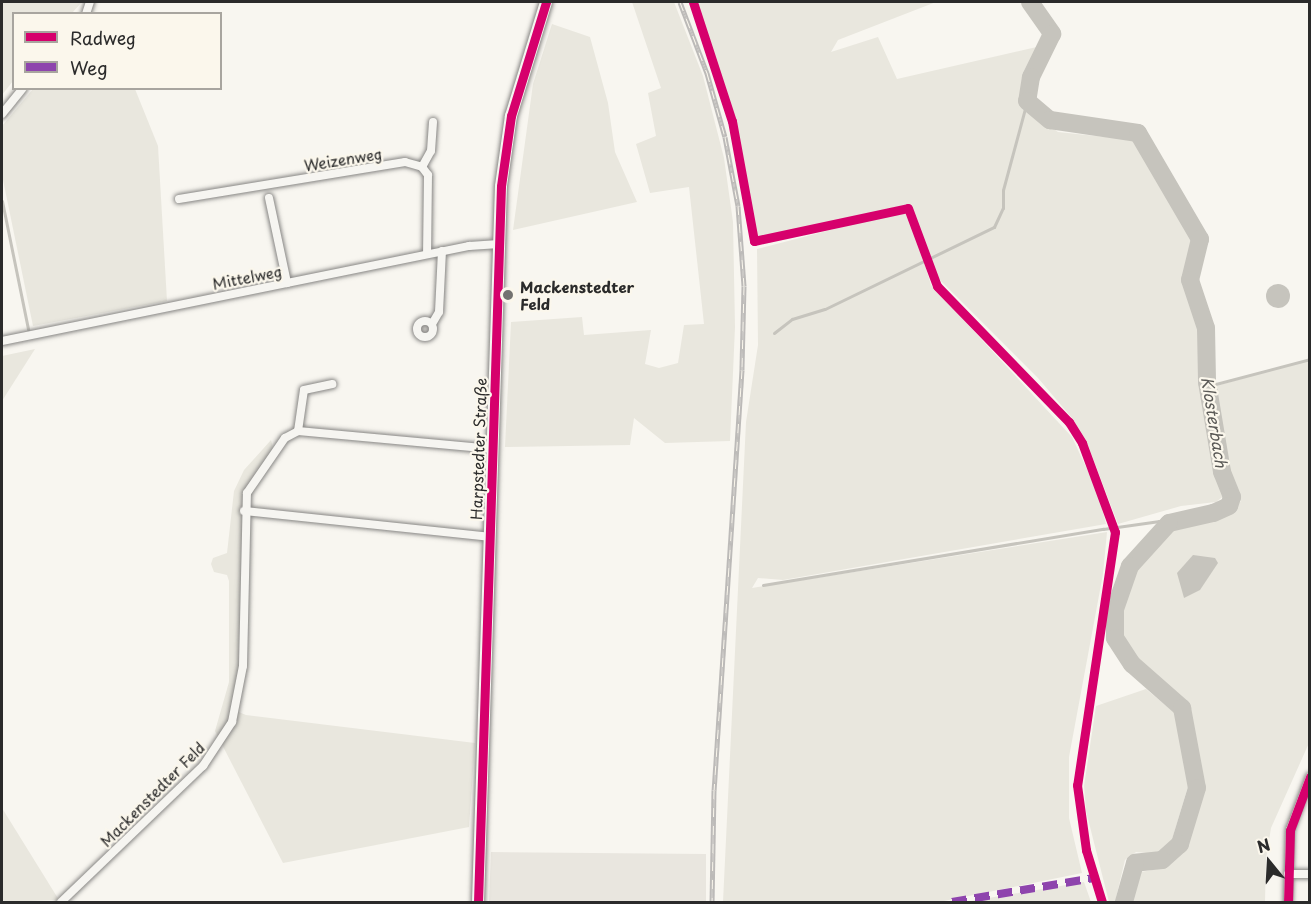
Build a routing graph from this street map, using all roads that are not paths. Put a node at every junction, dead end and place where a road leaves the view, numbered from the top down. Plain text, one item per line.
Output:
1 (546, 2) edge
2 (21, 90) edge
3 (2, 114) edge
4 (433, 122) dead end
5 (422, 166) junction
6 (269, 198) dead end
7 (179, 199) dead end
8 (499, 244) junction
9 (442, 251) junction
10 (427, 254) junction
11 (287, 283) junction
12 (432, 324) dead end
13 (2, 341) edge
14 (332, 384) dead end
15 (298, 431) junction
16 (493, 449) junction
17 (244, 511) junction
18 (490, 537) junction
19 (1310, 777) edge
20 (1288, 874) junction
21 (1310, 874) edge
22 (61, 903) edge
23 (478, 903) edge
24 (1288, 903) edge

1 - 8 street, Harpstedter Straße
2 - 3 street
4 - 5 street
5 - 7 street, Weizenweg
5 - 10 street
6 - 11 street
8 - 9 street, Mittelweg
8 - 16 street, Harpstedter Straße
9 - 10 street, Mittelweg
9 - 12 street
10 - 11 street, Mittelweg
11 - 13 street, Mittelweg
14 - 15 street
15 - 16 street
15 - 17 street, Mackenstedter Feld
16 - 18 street, Harpstedter Straße
17 - 18 street
17 - 22 street, Mackenstedter Feld
18 - 23 street, Harpstedter Straße
19 - 20 street
20 - 21 street
20 - 24 street

